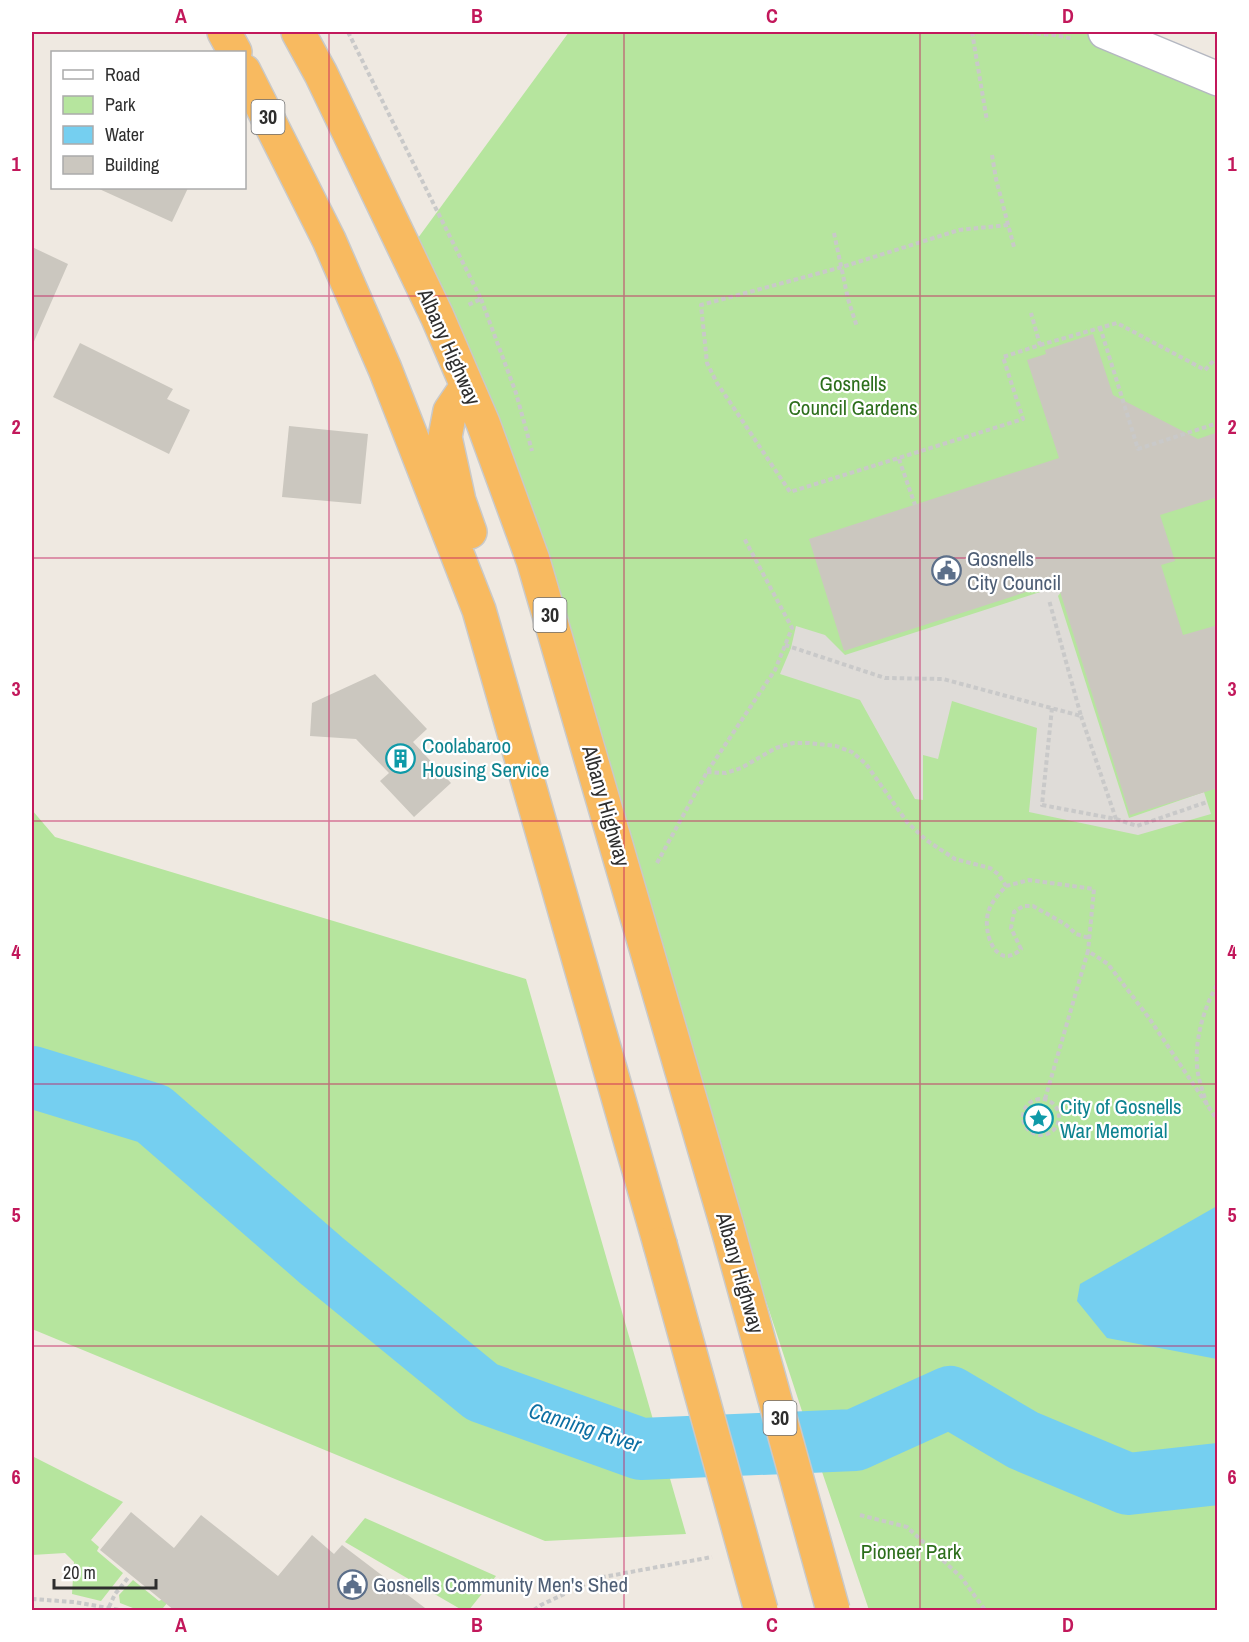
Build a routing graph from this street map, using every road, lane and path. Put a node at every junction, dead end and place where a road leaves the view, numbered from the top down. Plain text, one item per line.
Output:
1 (224, 32) edge
2 (298, 32) edge
3 (972, 32) edge
4 (1105, 32) edge
5 (234, 51) edge
6 (246, 75) edge
7 (1218, 79) edge
8 (987, 121) dead end
9 (992, 155) dead end
10 (1008, 225) junction
11 (834, 233) dead end
12 (1014, 247) dead end
13 (842, 267) junction
14 (1031, 313) dead end
15 (857, 327) dead end
16 (1100, 327) junction
17 (1040, 345) junction
18 (1218, 362) edge
19 (466, 386) junction
20 (1218, 423) edge
21 (899, 459) junction
22 (915, 505) dead end
23 (744, 538) dead end
24 (1049, 600) dead end
25 (785, 645) junction
26 (1052, 708) junction
27 (1081, 716) junction
28 (516, 743) junction
29 (707, 772) junction
30 (1207, 802) dead end
31 (1116, 819) junction
32 (657, 864) dead end
33 (1006, 886) junction
34 (1089, 938) junction
35 (1088, 951) junction
36 (1218, 983) edge
37 (1045, 1099) junction
38 (1208, 1109) junction
39 (1218, 1121) edge
40 (860, 1515) dead end
41 (718, 1555) dead end
42 (128, 1578) dead end
43 (32, 1599) edge
44 (109, 1607) junction
45 (833, 1610) edge
46 (120, 1611) edge
47 (534, 1611) edge
48 (761, 1611) edge
49 (985, 1611) edge

1 - 5 highway
2 - 19 highway, Albany Highway / 30
3 - 8 path
4 - 7 main road
6 - 28 highway, 30
9 - 10 path
10 - 12 path
10 - 13 path
11 - 13 path
13 - 15 path
13 - 21 path
14 - 17 path
16 - 17 path
16 - 18 path
16 - 20 path
17 - 21 path
19 - 28 highway
19 - 45 highway, Albany Highway / 30, bridge
21 - 22 path
23 - 25 path
24 - 27 path
25 - 26 path
25 - 29 path
26 - 27 path
26 - 31 path
27 - 31 path
28 - 48 highway, 30, bridge
29 - 32 path
29 - 33 path
30 - 31 path
33 - 34 path
33 - 34 path
34 - 35 path
35 - 37 path
35 - 38 path
36 - 38 path
37 - 37 path
38 - 39 path
40 - 49 path
41 - 47 path
42 - 44 path
43 - 44 path
44 - 46 path

